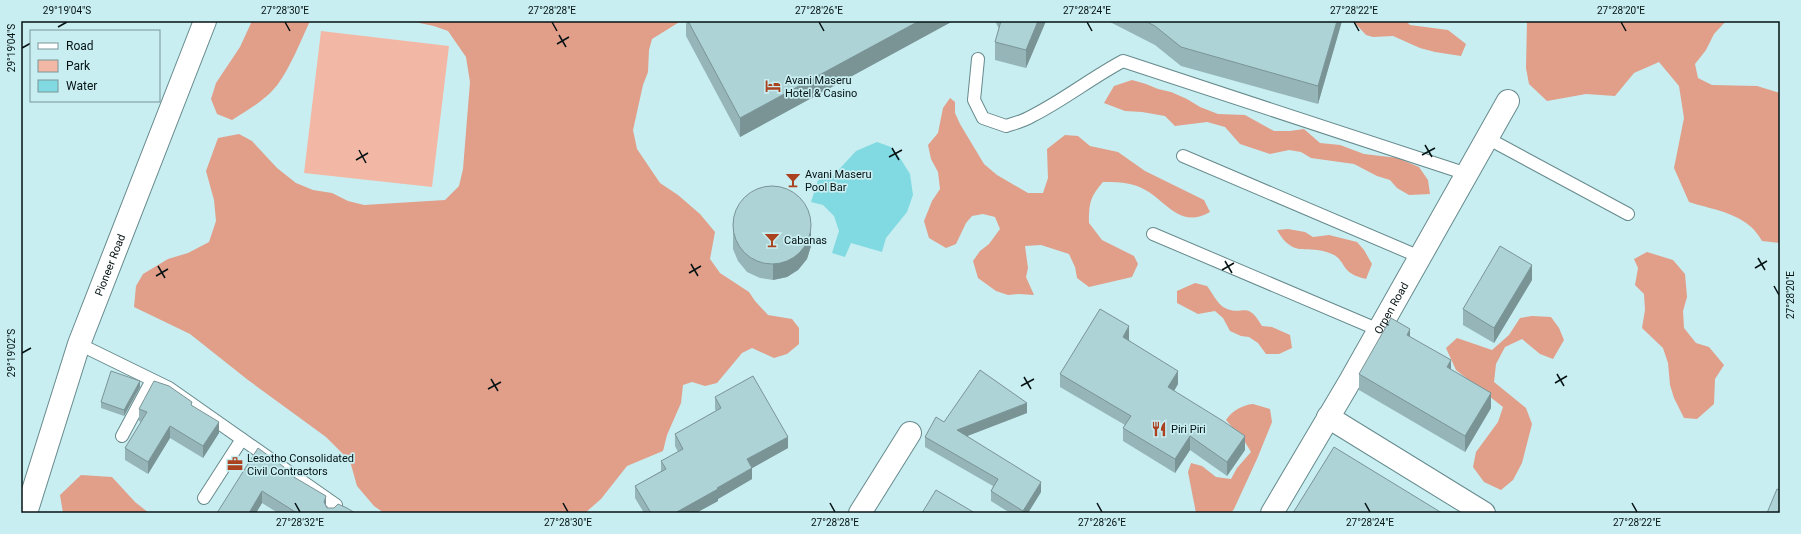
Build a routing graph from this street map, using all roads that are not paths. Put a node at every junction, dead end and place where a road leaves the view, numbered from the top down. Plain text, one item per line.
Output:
1 (205, 21) edge
2 (978, 59) dead end
3 (1508, 101) dead end
4 (1487, 138) junction
5 (1183, 156) dead end
6 (1467, 174) junction
7 (1628, 214) dead end
8 (1153, 234) dead end
9 (1420, 257) junction
10 (1379, 330) junction
11 (80, 344) junction
12 (152, 380) junction
13 (1328, 417) junction
14 (910, 433) dead end
15 (122, 436) dead end
16 (242, 439) junction
17 (204, 498) dead end
18 (26, 513) edge
19 (331, 513) edge
20 (860, 513) edge
21 (1272, 513) edge
22 (1484, 513) edge

1 - 11 street, Pioneer Road
2 - 6 lane
3 - 4 street, Orpen Road
4 - 6 street, Orpen Road
4 - 7 lane
5 - 9 lane
6 - 9 street, Orpen Road
8 - 10 lane
9 - 10 street, Orpen Road
10 - 13 street, Orpen Road
11 - 12 lane
11 - 18 street, Pioneer Road
12 - 15 lane
12 - 16 lane
13 - 21 street, Orpen Road
13 - 22 street
14 - 20 street
16 - 17 lane
16 - 19 lane

